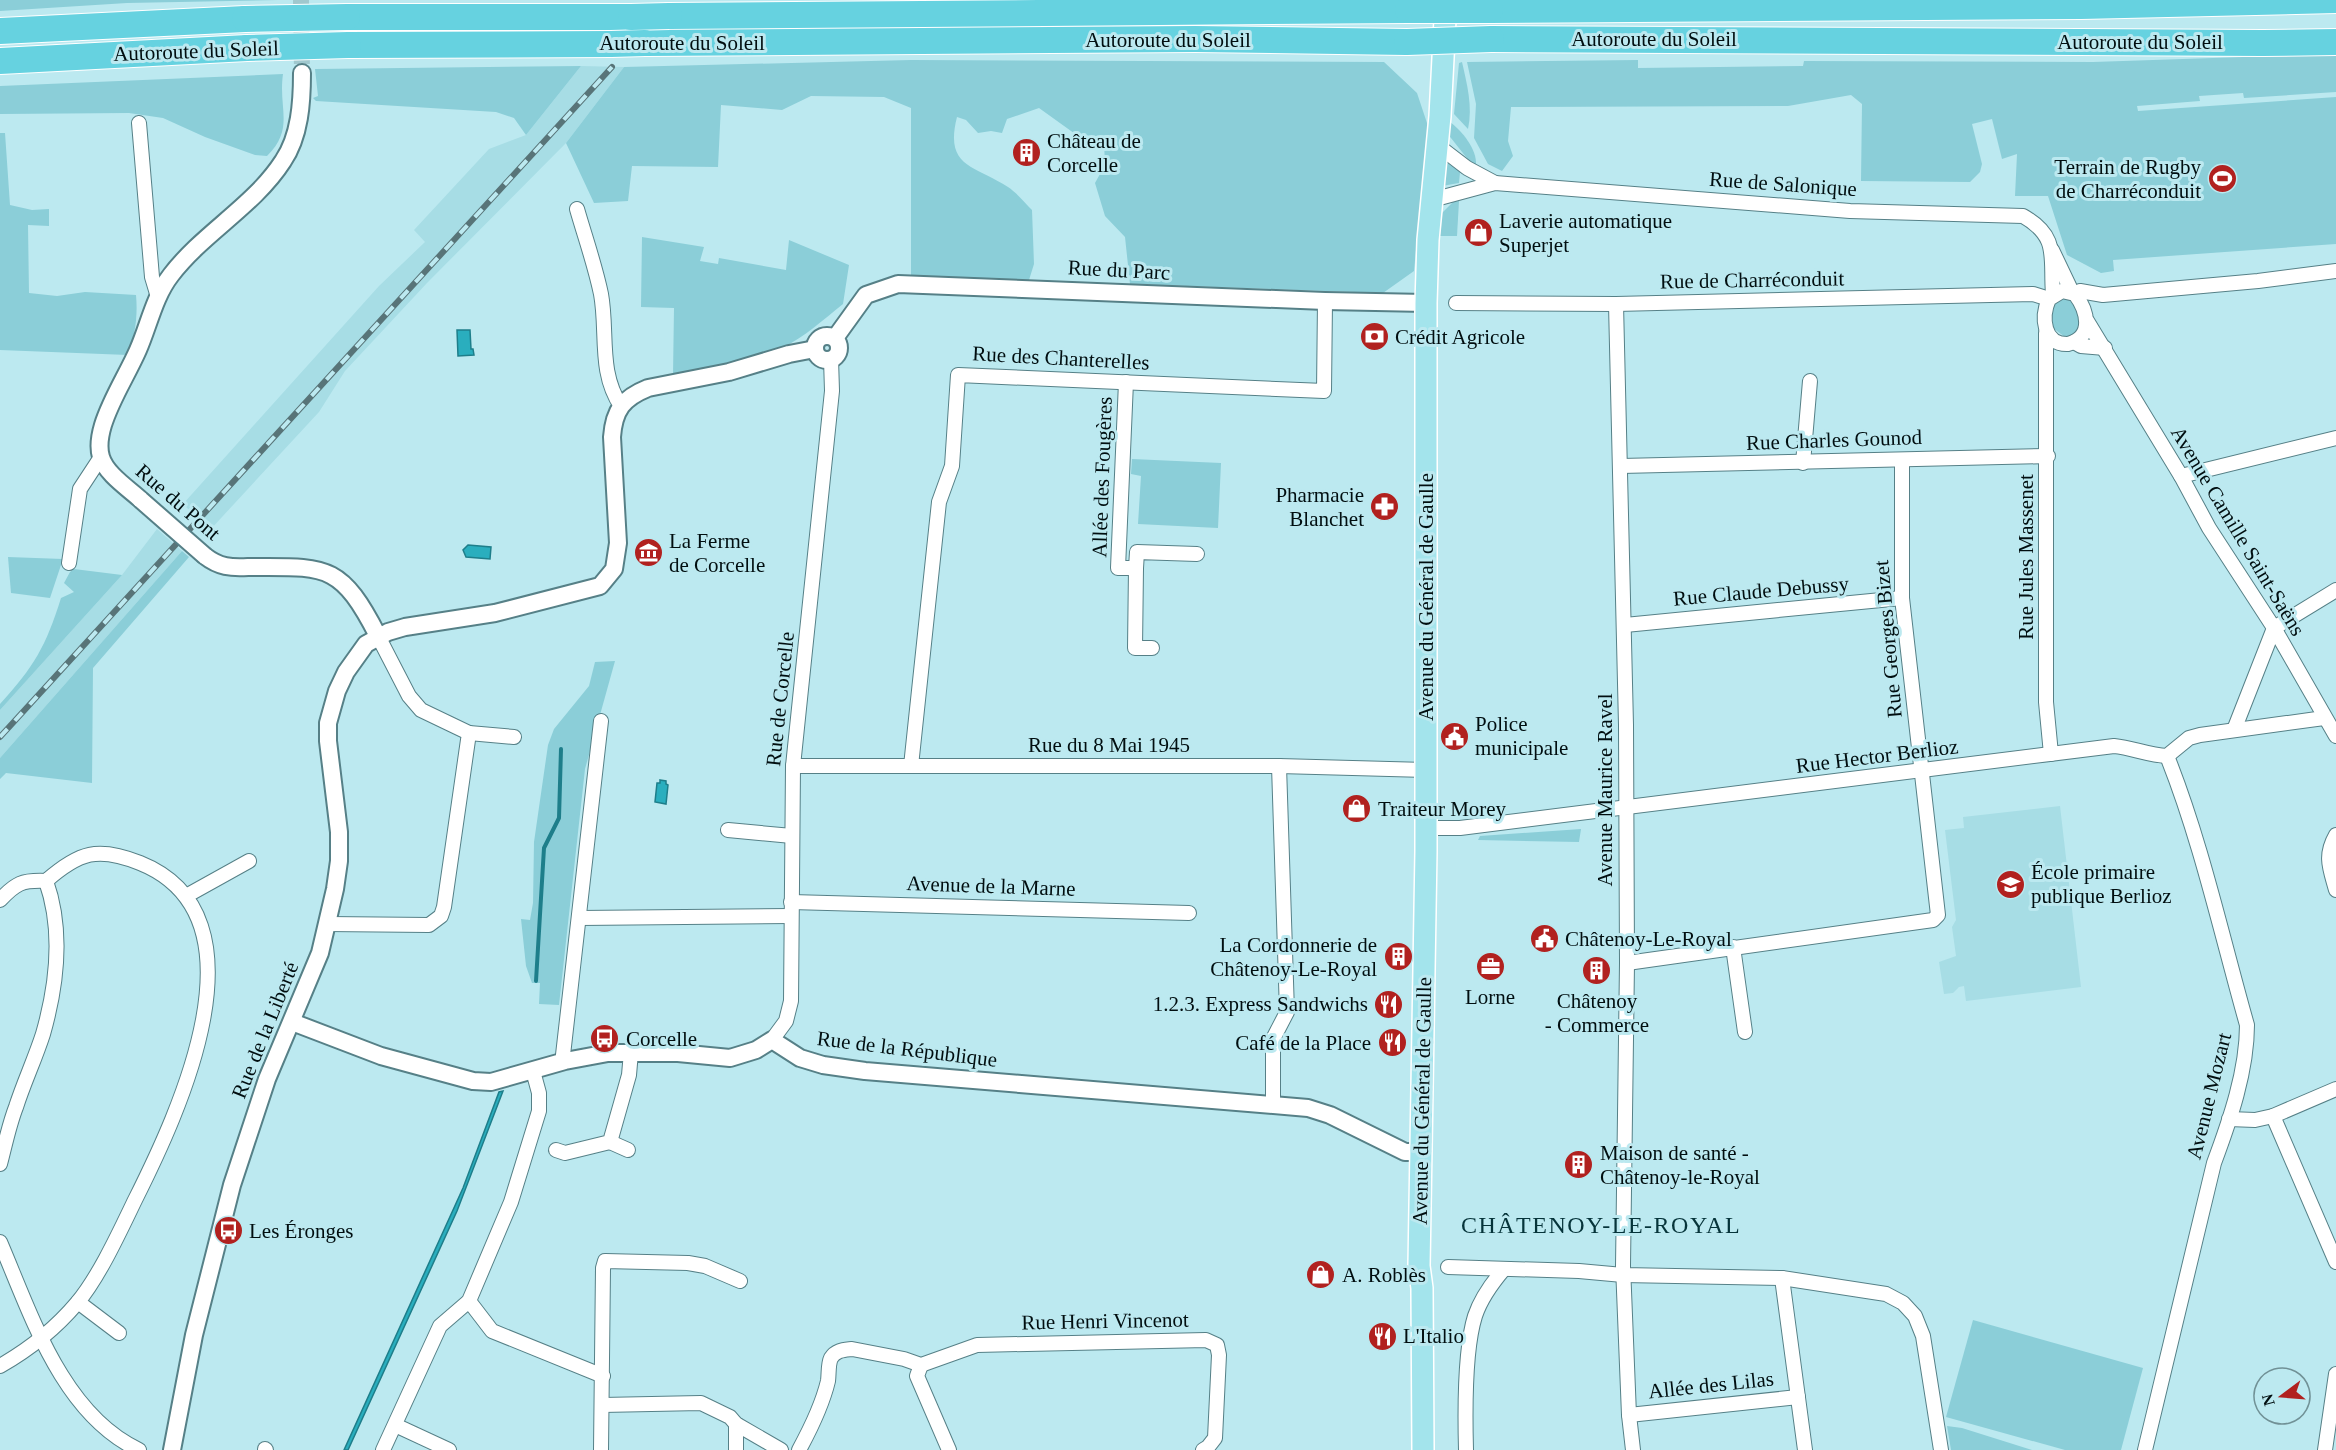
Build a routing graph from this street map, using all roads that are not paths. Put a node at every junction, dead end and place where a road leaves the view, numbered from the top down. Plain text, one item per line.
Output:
1 (1446, 0) edge
2 (2336, 0) edge
3 (0, 31) edge
4 (2336, 42) edge
5 (0, 61) edge
6 (302, 73) tunnel mouth
7 (139, 123) dead end
8 (1437, 145) junction
9 (1467, 168) junction
10 (1495, 183) junction
11 (1465, 191) junction
12 (1432, 200) junction
13 (577, 209) dead end
14 (2051, 249) junction
15 (2336, 271) edge
16 (2073, 293) junction
17 (2103, 295) junction
18 (2051, 296) junction
19 (158, 297) junction
20 (1325, 301) junction
21 (1426, 303) junction
22 (1456, 303) dead end
23 (1616, 304) junction
24 (2086, 316) junction
25 (2046, 333) junction
26 (834, 338) junction
27 (2068, 343) junction
28 (2105, 348) junction
29 (815, 350) junction
30 (831, 359) junction
31 (2048, 360) junction
32 (1810, 381) dead end
33 (1126, 382) junction
34 (621, 406) junction
35 (2336, 438) edge
36 (2048, 456) junction
37 (101, 457) junction
38 (1902, 460) junction
39 (1803, 463) junction
40 (1621, 466) junction
41 (2181, 476) junction
42 (1197, 554) dead end
43 (69, 563) dead end
44 (1136, 568) junction
45 (2336, 590) edge
46 (1902, 598) junction
47 (1624, 625) junction
48 (2274, 628) junction
49 (378, 636) junction
50 (1152, 648) dead end
51 (2324, 718) junction
52 (601, 722) dead end
53 (2234, 730) junction
54 (469, 733) junction
55 (2336, 736) edge
56 (514, 737) dead end
57 (2050, 754) junction
58 (2167, 756) junction
59 (793, 766) junction
60 (912, 766) junction
61 (1279, 766) junction
62 (1426, 770) junction
63 (1923, 772) junction
64 (1625, 808) junction
65 (1426, 828) junction
66 (728, 830) dead end
67 (2336, 835) edge
68 (792, 836) junction
69 (249, 861) dead end
70 (45, 880) junction
71 (2336, 890) edge
72 (186, 896) junction
73 (0, 900) edge
74 (791, 902) junction
75 (1189, 913) dead end
76 (791, 916) junction
77 (579, 918) junction
78 (327, 924) junction
79 (1733, 947) junction
80 (1628, 963) junction
81 (292, 1022) junction
82 (1745, 1032) dead end
83 (772, 1040) junction
84 (632, 1052) junction
85 (565, 1061) junction
86 (533, 1071) junction
87 (2336, 1089) edge
88 (1273, 1104) junction
89 (2273, 1116) junction
90 (2229, 1119) junction
91 (610, 1142) junction
92 (555, 1150) dead end
93 (628, 1150) dead end
94 (1422, 1152) junction
95 (0, 1164) edge
96 (2332, 1240) edge
97 (0, 1242) edge
98 (2336, 1262) edge
99 (1419, 1266) junction
100 (1448, 1267) dead end
101 (1504, 1269) junction
102 (1623, 1275) junction
103 (1782, 1278) junction
104 (740, 1281) dead end
105 (469, 1301) junction
106 (78, 1302) junction
107 (119, 1333) dead end
108 (41, 1338) junction
109 (921, 1365) junction
110 (0, 1366) edge
111 (2336, 1374) edge
112 (603, 1376) junction
113 (1798, 1397) junction
114 (602, 1405) junction
115 (1629, 1415) junction
116 (736, 1424) junction
117 (395, 1425) junction
118 (139, 1450) edge
119 (172, 1450) edge
120 (383, 1450) edge
121 (449, 1450) edge
122 (601, 1450) edge
123 (736, 1450) edge
124 (781, 1450) edge
125 (799, 1450) edge
126 (949, 1450) edge
127 (1203, 1450) edge
128 (1410, 1450) edge
129 (1423, 1450) edge
130 (1466, 1450) edge
131 (1633, 1450) edge
132 (1805, 1450) edge
133 (1941, 1450) edge
134 (2145, 1450) edge
135 (2325, 1450) edge

1 - 8 main road, Avenue du Général de Gaulle
2 - 3 highway, Autoroute du Soleil, bridge
4 - 5 highway, Autoroute du Soleil, bridge
6 - 19 street
7 - 19 street
8 - 9 street, Rue de Salonique
8 - 12 main road, Avenue du Général de Gaulle
9 - 10 street, Rue de Salonique
9 - 11 street
10 - 11 street, Rue de Salonique
10 - 14 street, Rue de Salonique
11 - 12 street, Rue de Salonique
12 - 21 main road, Avenue du Général de Gaulle
13 - 34 street
14 - 16 street, Rue de Salonique
14 - 18 street, Rue de Salonique
15 - 17 street
16 - 17 street
16 - 18 street
16 - 24 street
17 - 24 street
18 - 23 street, Rue de Charréconduit
18 - 25 street
19 - 37 street
20 - 21 street, Rue du Parc
20 - 26 street, Rue du Parc
20 - 33 street, Rue des Chanterelles
21 - 62 main road, Avenue du Général de Gaulle
22 - 23 street, Rue de Charréconduit
23 - 40 street, Avenue Maurice Ravel
24 - 27 street
24 - 28 street, Avenue Camille Saint-Saëns
25 - 27 street
25 - 31 street, Rue Jules Massenet
26 - 29 street
26 - 30 street
27 - 28 street
27 - 31 street
28 - 41 street, Avenue Camille Saint-Saëns
29 - 30 street
29 - 34 street
30 - 59 street, Rue de Corcelle
31 - 36 street, Rue Jules Massenet
32 - 39 street
33 - 44 street, Allée des Fougères
33 - 60 street, Rue des Chanterelles
34 - 49 street
35 - 41 street
36 - 38 street, Rue Charles Gounod
36 - 57 street, Rue Jules Massenet
37 - 43 street
37 - 49 street, Rue du Pont, bridge
38 - 39 street, Rue Charles Gounod
38 - 46 street, Rue Georges Bizet
39 - 40 street, Rue Charles Gounod
40 - 47 street, Avenue Maurice Ravel
41 - 48 street, Avenue Camille Saint-Saëns
42 - 44 street
44 - 50 street, Allée des Fougères
45 - 48 street
46 - 47 street, Rue Claude Debussy
46 - 63 street, Rue Georges Bizet
47 - 64 street, Avenue Maurice Ravel
48 - 51 street, Avenue Camille Saint-Saëns
48 - 53 street
49 - 54 street
49 - 78 street, Rue de la Liberté
51 - 53 street
51 - 55 street, Avenue Camille Saint-Saëns
52 - 77 street
53 - 58 street
54 - 56 street
54 - 78 street
57 - 58 street, Rue Hector Berlioz
57 - 63 street, Rue Hector Berlioz
58 - 90 street, Avenue Mozart
59 - 60 street, Rue du 8 Mai 1945
59 - 68 street, Rue de Corcelle
60 - 61 street, Rue du 8 Mai 1945
61 - 62 street, Rue du 8 Mai 1945
61 - 88 street
62 - 65 main road, Avenue du Général de Gaulle
63 - 64 street, Rue Hector Berlioz
63 - 79 street, Rue Georges Bizet
64 - 65 street, Rue Hector Berlioz
64 - 80 street, Avenue Maurice Ravel
65 - 94 main road, Avenue du Général de Gaulle
66 - 68 street
67 - 71 street
68 - 74 street, Rue de Corcelle
69 - 72 street
70 - 72 street
70 - 73 street
70 - 95 street
72 - 106 street
74 - 75 street, Avenue de la Marne
74 - 76 street, Rue de Corcelle
76 - 77 street
76 - 83 street, Rue de Corcelle
77 - 85 street
78 - 81 street, Rue de la Liberté
79 - 80 street
79 - 82 street
80 - 102 street, Avenue Maurice Ravel
81 - 86 street
81 - 119 street, Rue de la Liberté
83 - 84 street
83 - 88 street, Rue de la République
84 - 85 street
84 - 91 street
85 - 86 street
86 - 105 street
87 - 89 street
88 - 94 street, Rue de la République
89 - 90 street
89 - 96 street
90 - 134 street, Avenue Mozart
91 - 92 street
91 - 93 street
94 - 99 main road, Avenue du Général de Gaulle
96 - 98 street
97 - 108 street
99 - 128 main road, Avenue du Général de Gaulle
99 - 129 main road, Avenue du Général de Gaulle
100 - 101 street
101 - 102 street
101 - 130 street
102 - 103 street
102 - 115 street, Avenue Maurice Ravel
103 - 113 street
103 - 133 street
104 - 112 street
105 - 112 street
105 - 117 street
106 - 107 street
106 - 108 street
108 - 110 street
108 - 118 street
109 - 125 street
109 - 126 street
109 - 127 street, Rue Henri Vincenot
111 - 135 street
112 - 114 street
113 - 115 street, Allée des Lilas
113 - 132 street
114 - 116 street
114 - 122 street
115 - 131 street, Avenue Maurice Ravel
116 - 123 street
116 - 124 street
117 - 120 street
117 - 121 street

